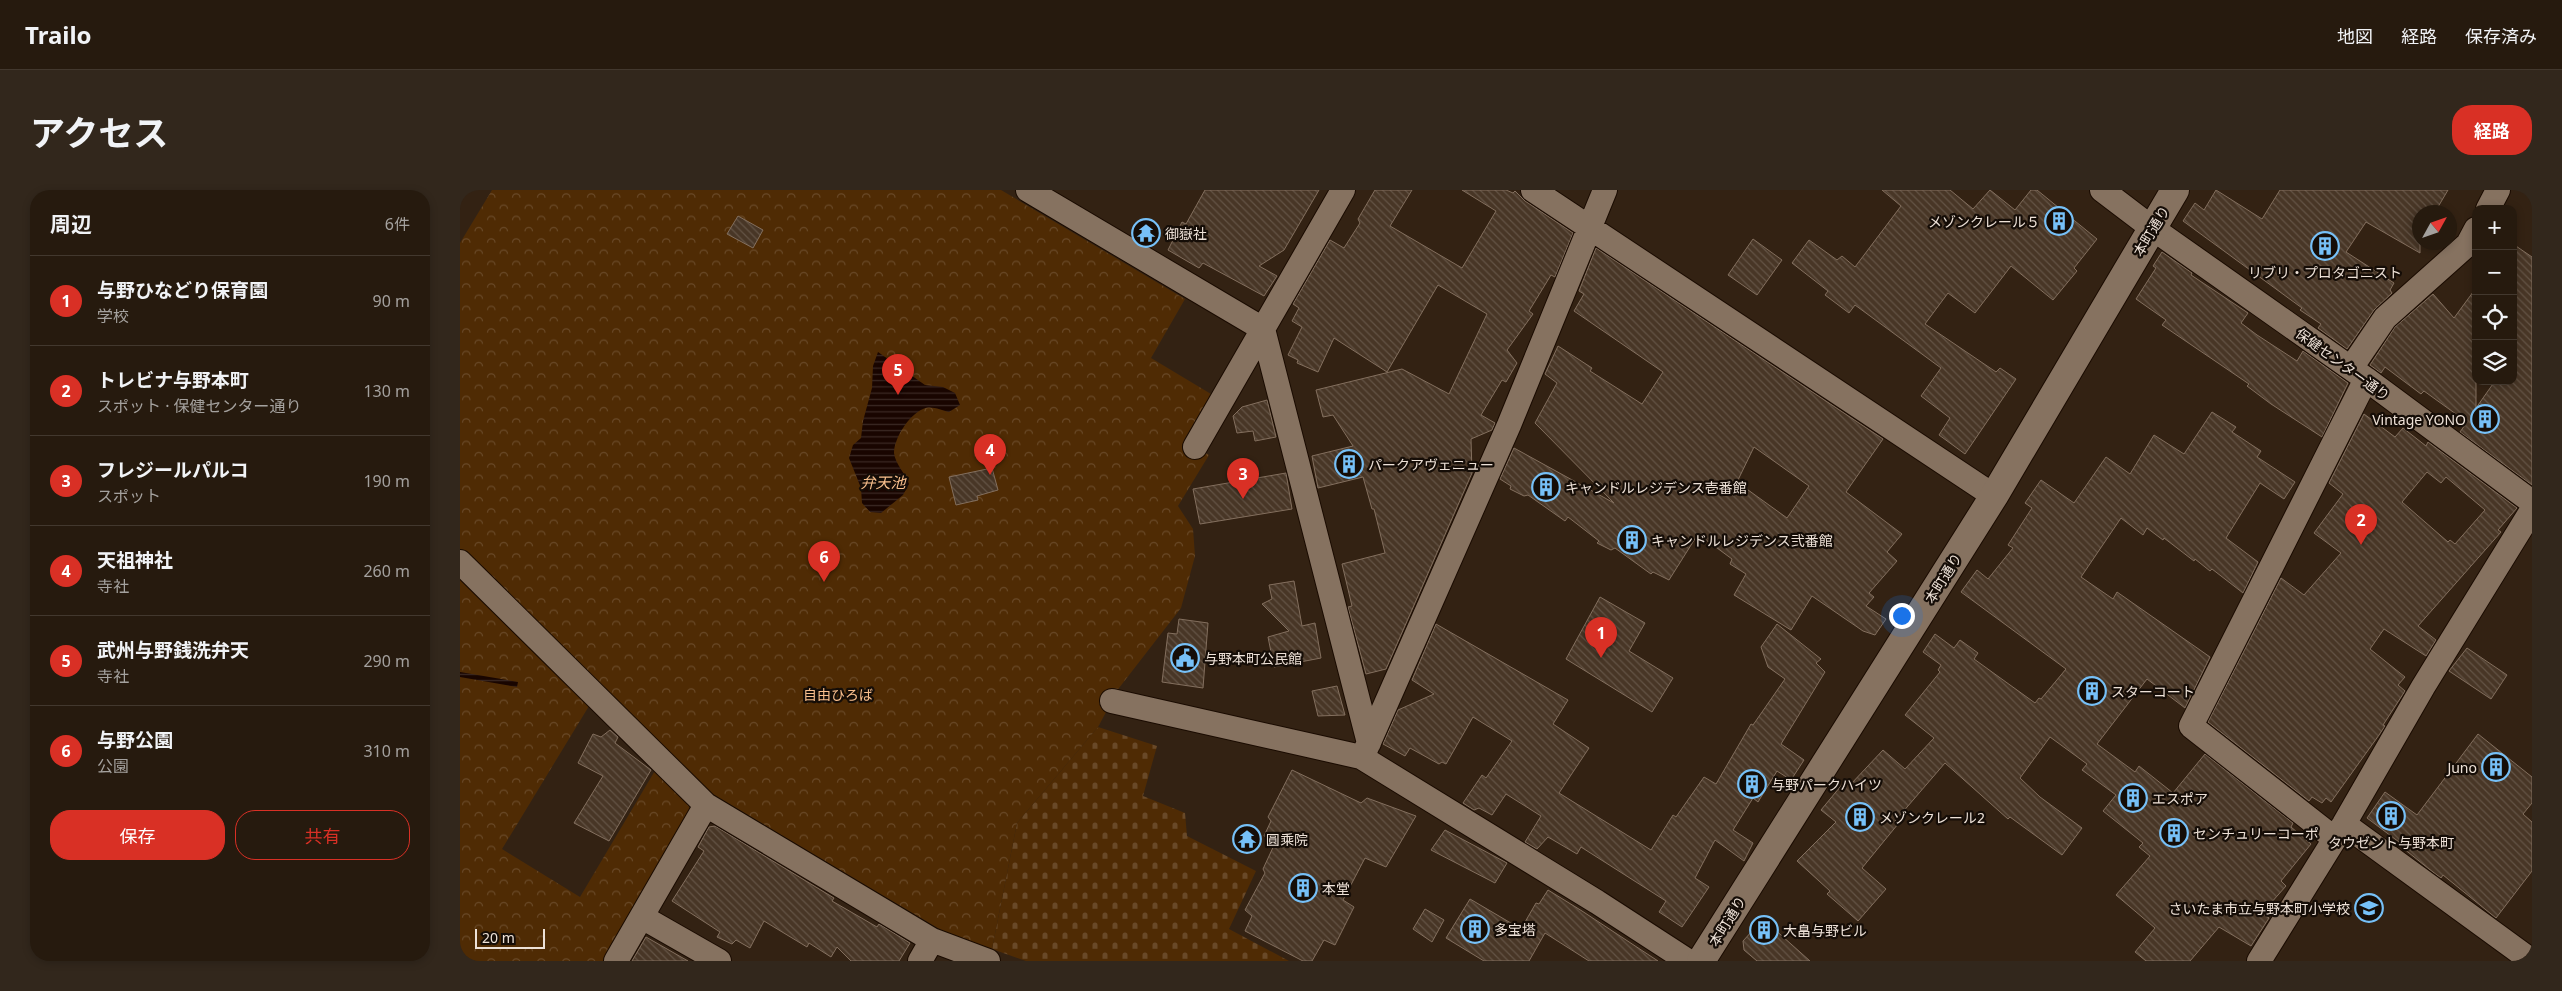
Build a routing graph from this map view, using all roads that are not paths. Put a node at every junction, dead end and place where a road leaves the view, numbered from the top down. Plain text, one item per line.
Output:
1 (1028, 190) edge
2 (1343, 190) edge
3 (1533, 190) edge
4 (1605, 190) edge
5 (2102, 190) edge
6 (2175, 190) edge
7 (2498, 190) edge
8 (2490, 205) edge
9 (1590, 226) junction
10 (2152, 228) junction
11 (2472, 236) edge
12 (1263, 329) junction
13 (2358, 374) junction
14 (1195, 447) dead end
15 (1994, 496) junction
16 (2532, 502) edge
17 (2532, 510) edge
18 (460, 562) edge
19 (1112, 701) dead end
20 (1365, 750) junction
21 (706, 806) junction
22 (2339, 832) junction
23 (642, 917) junction
24 (932, 940) junction
25 (616, 961) edge
26 (719, 961) edge
27 (920, 961) edge
28 (988, 961) edge
29 (1688, 961) edge
30 (1701, 961) edge
31 (2259, 961) edge
32 (2532, 961) edge

1 - 12 street
2 - 12 street
3 - 9 street
4 - 9 street
5 - 10 street, 保健センター通り
6 - 10 main road, 本町通り
7 - 8 street
9 - 15 street
9 - 20 street
10 - 13 street, 保健センター通り
10 - 15 main road, 本町通り
11 - 13 street
12 - 14 street
12 - 20 street
13 - 16 street, 保健センター通り
13 - 22 street
15 - 30 main road, 本町通り
17 - 22 street
18 - 21 street
19 - 20 street
20 - 29 street
21 - 23 street
21 - 24 street
22 - 31 street
22 - 32 street
23 - 25 street
23 - 26 street
24 - 27 street
24 - 28 street

